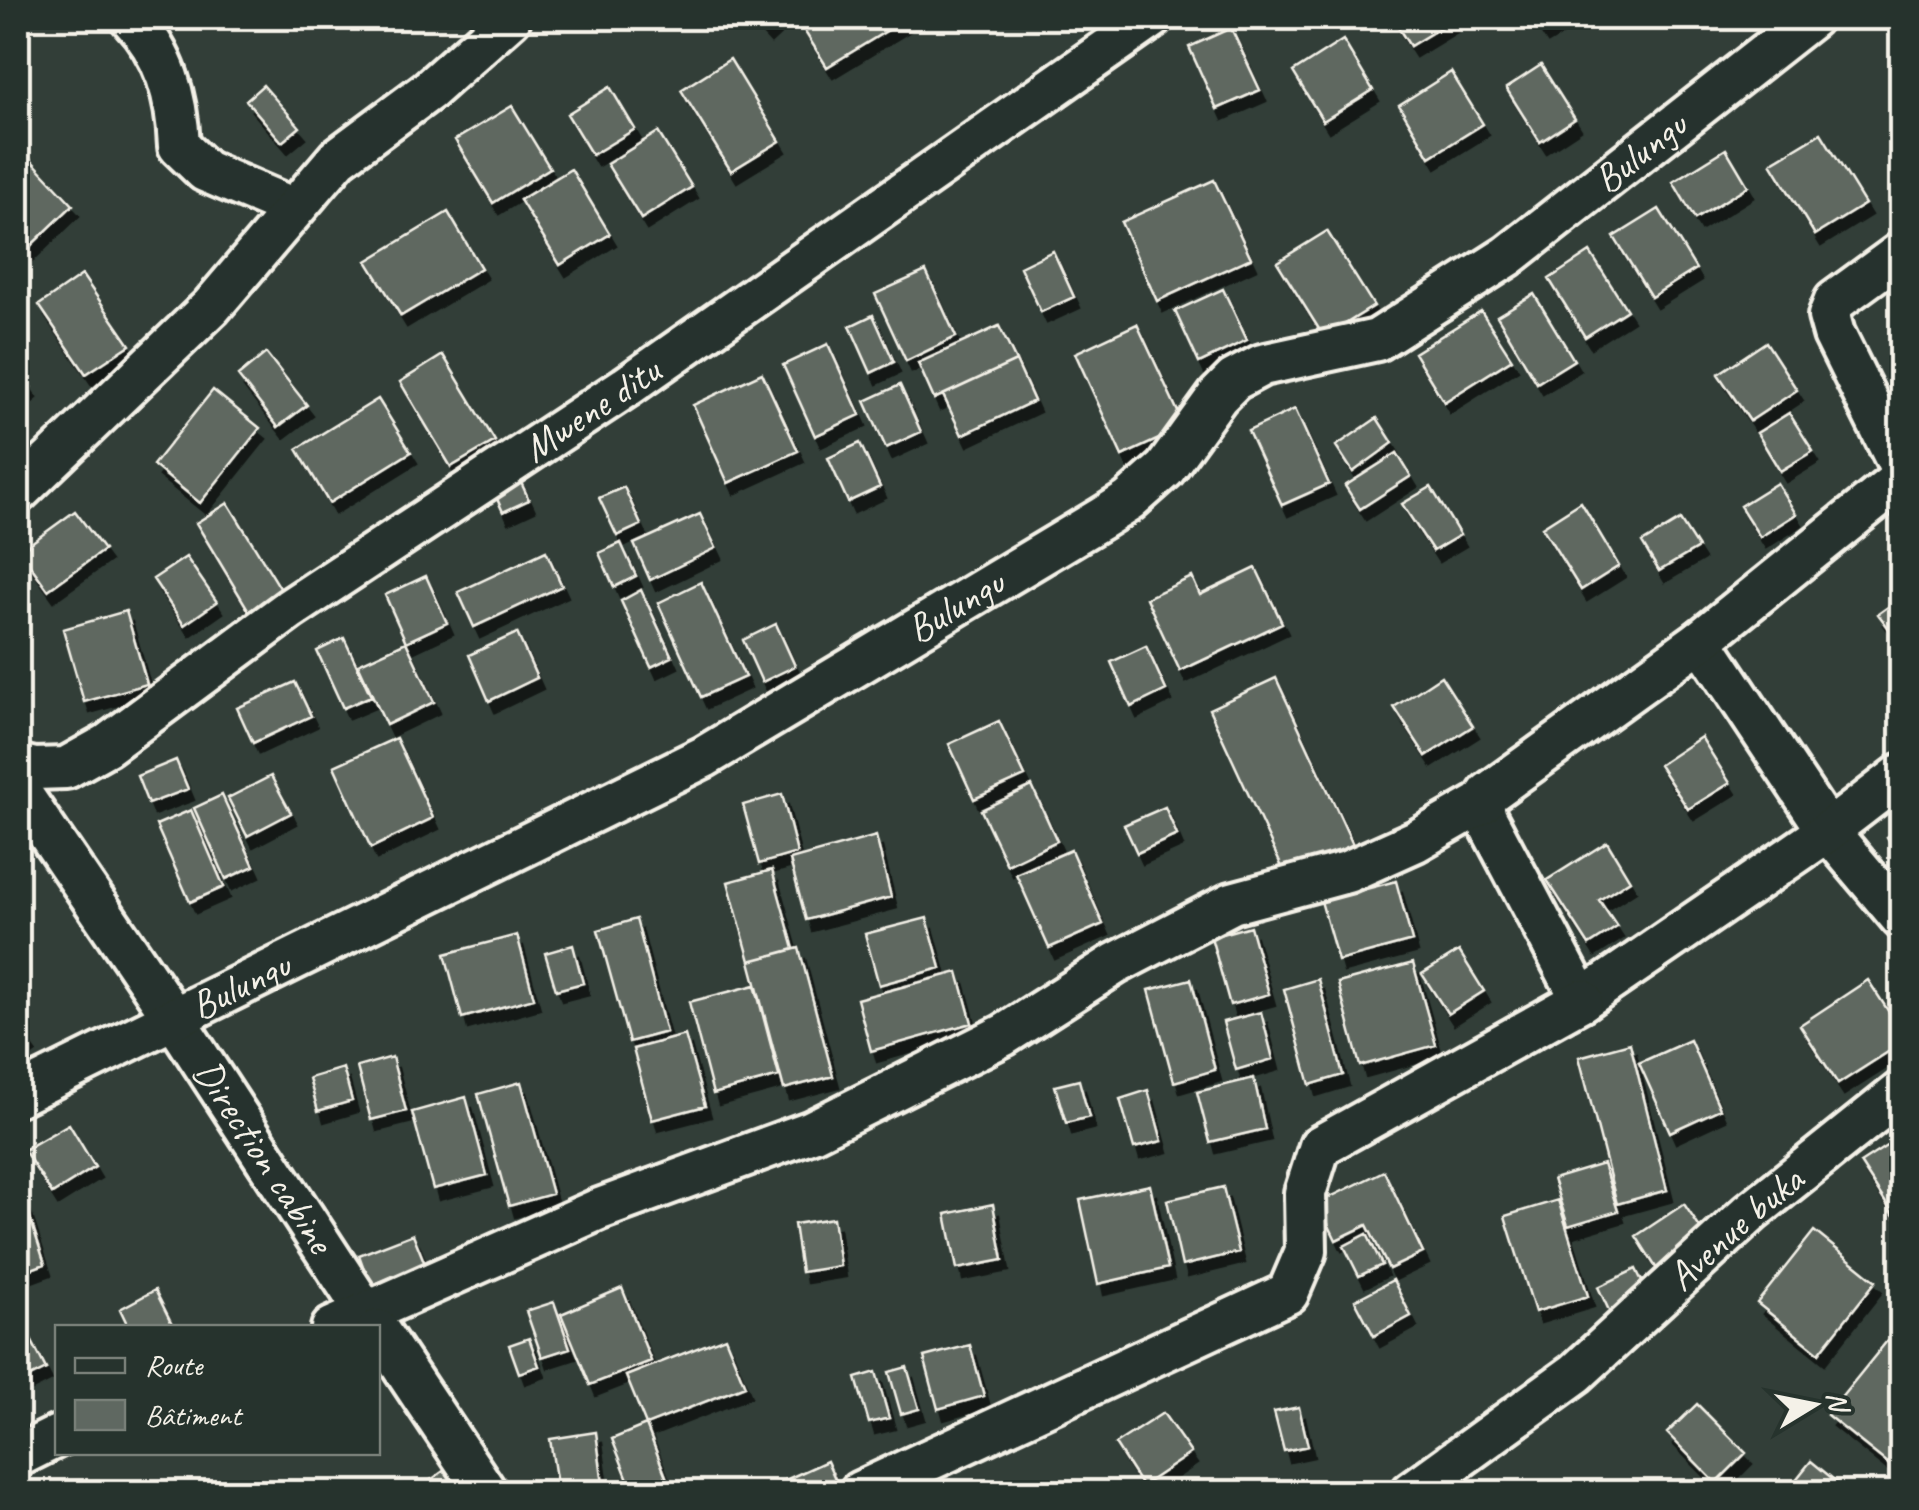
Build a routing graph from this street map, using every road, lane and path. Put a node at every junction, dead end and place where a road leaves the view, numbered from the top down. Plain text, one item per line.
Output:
1 (131, 18) edge
2 (510, 18) edge
3 (1152, 18) edge
4 (1812, 18) edge
5 (292, 208) junction
6 (1902, 252) edge
7 (18, 492) edge
8 (1701, 640) junction
9 (18, 765) edge
10 (1902, 774) edge
11 (18, 789) edge
12 (1482, 803) junction
13 (1828, 831) junction
14 (1902, 920) edge
15 (1582, 1000) junction
16 (173, 1016) junction
17 (1902, 1091) edge
18 (18, 1095) edge
19 (363, 1325) edge
20 (380, 1348) edge
21 (55, 1438) edge
22 (18, 1456) edge
23 (486, 1492) edge
24 (860, 1492) edge
25 (1412, 1492) edge

1 - 5 street
2 - 5 street
3 - 9 street, Mwene ditu
4 - 16 street, Bulungu
5 - 7 street
6 - 8 street
8 - 12 street
8 - 13 street
10 - 13 street
11 - 16 street, Direction cabine
12 - 15 street
12 - 19 street
13 - 14 street
13 - 15 street
15 - 24 street
16 - 18 street, Bulungu
16 - 19 street, Direction cabine
17 - 25 street, Avenue buka
20 - 23 street, Direction cabine
21 - 22 street

